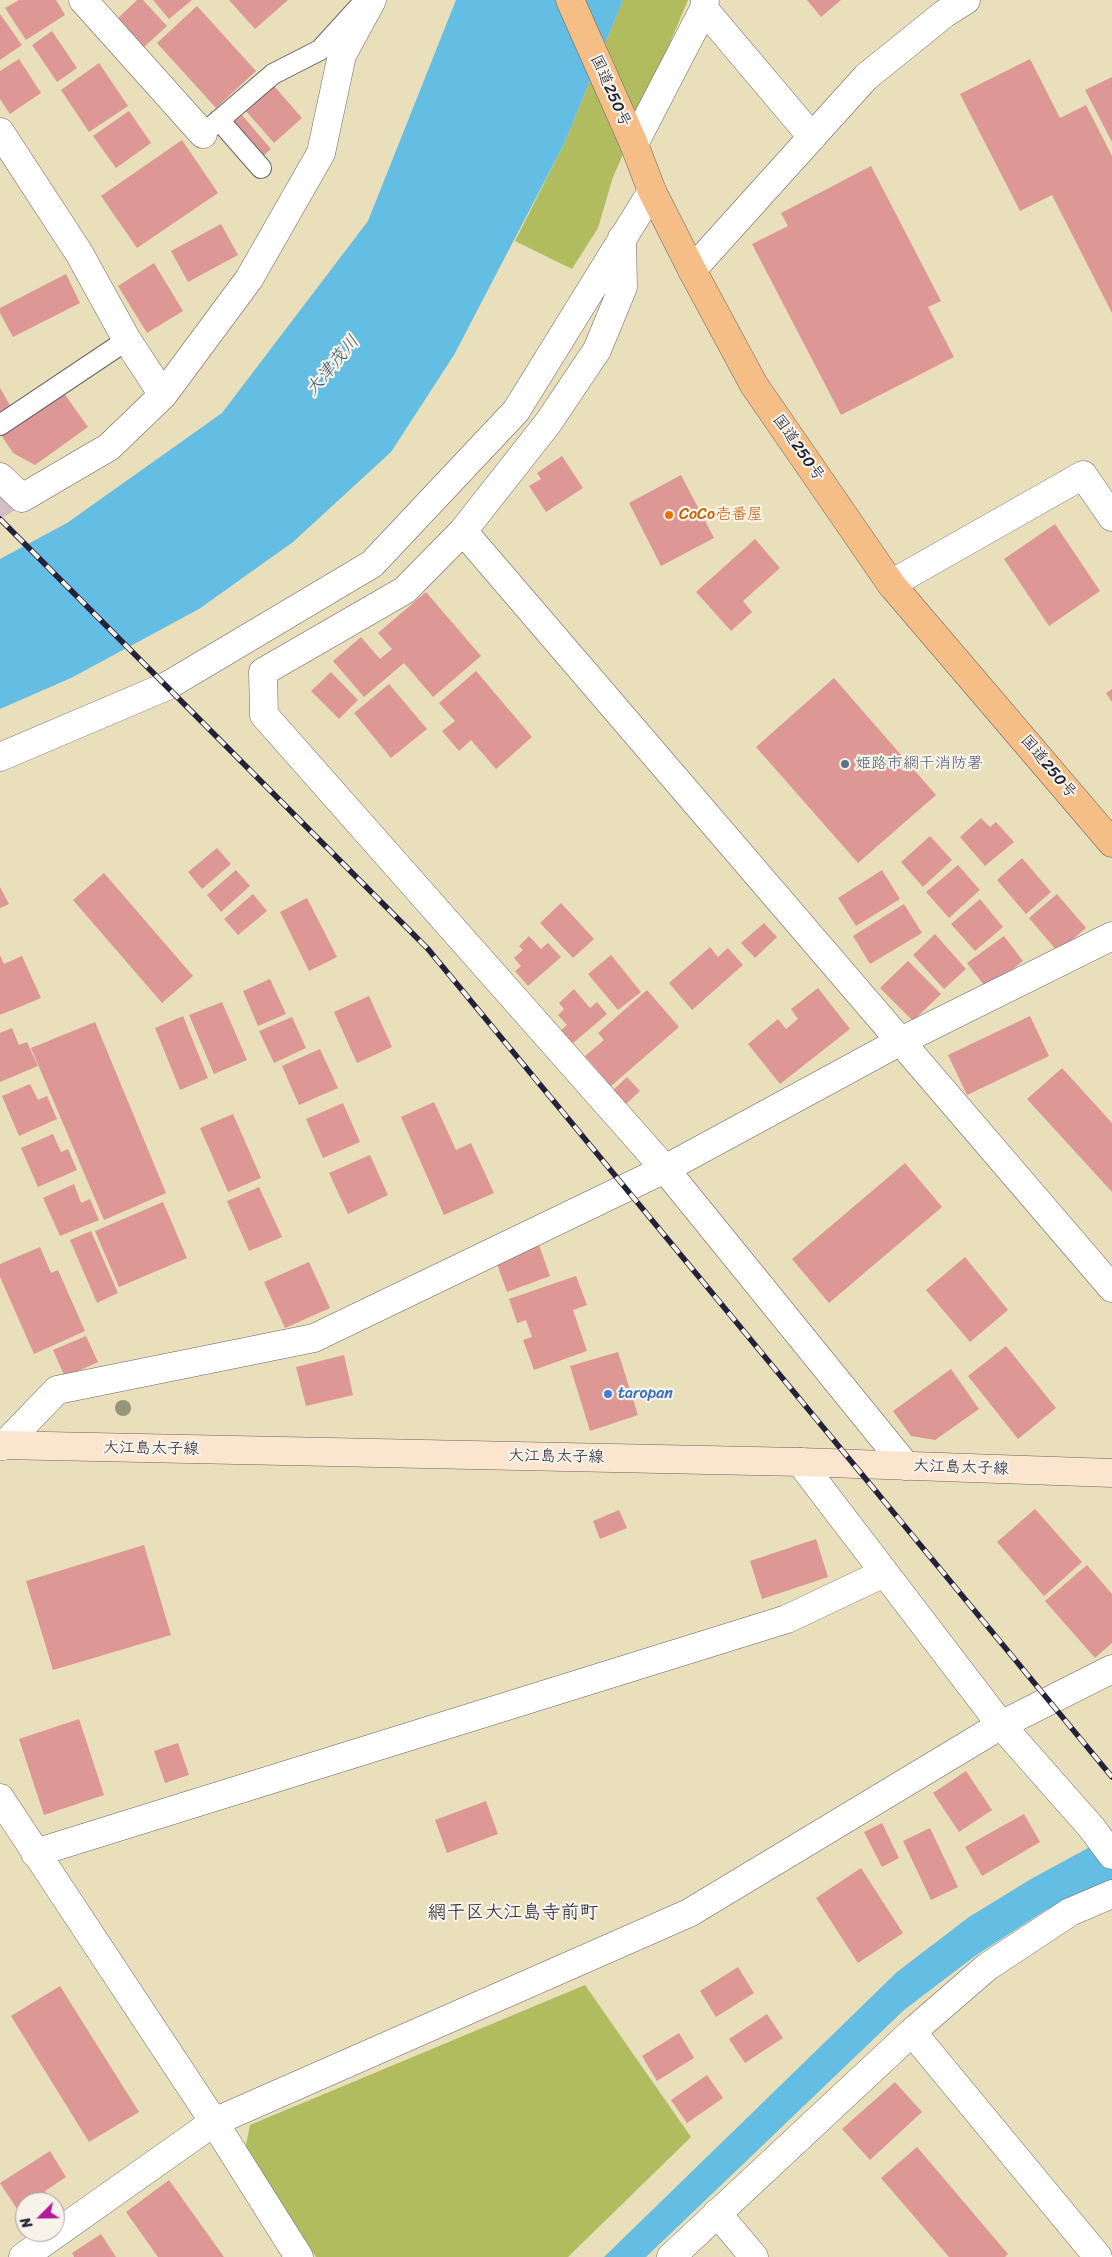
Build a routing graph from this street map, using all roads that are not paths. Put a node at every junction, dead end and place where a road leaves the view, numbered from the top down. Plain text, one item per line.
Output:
1 (83, 0) edge
2 (366, 0) edge
3 (372, 0) edge
4 (570, 0) edge
5 (705, 4) edge
6 (947, 5) edge
7 (211, 127) junction
8 (0, 132) edge
9 (812, 136) junction
10 (634, 144) junction
11 (261, 168) dead end
12 (652, 191) junction
13 (622, 238) junction
14 (692, 270) junction
15 (127, 340) junction
16 (163, 395) junction
17 (0, 425) edge
18 (0, 477) edge
19 (1112, 517) edge
20 (463, 531) junction
21 (891, 584) junction
22 (0, 757) edge
23 (1112, 842) edge
24 (1112, 936) edge
25 (899, 1042) junction
26 (665, 1169) junction
27 (1112, 1288) edge
28 (2, 1446) edge
29 (800, 1462) junction
30 (906, 1466) junction
31 (1112, 1472) edge
32 (884, 1574) junction
33 (1112, 1670) edge
34 (1002, 1725) junction
35 (0, 1798) edge
36 (35, 1854) junction
37 (1112, 1855) edge
38 (1112, 1894) edge
39 (912, 2032) junction
40 (214, 2122) junction
41 (717, 2212) junction
42 (23, 2257) edge
43 (299, 2257) edge
44 (671, 2257) edge
45 (754, 2257) edge
46 (1098, 2257) edge

1 - 7 street
2 - 7 lane
3 - 16 street
4 - 10 highway, 国道250号
5 - 9 street
5 - 10 street
6 - 9 street
7 - 11 lane
8 - 15 street
9 - 14 street
10 - 12 highway, 国道250号
12 - 13 street
12 - 14 highway, 国道250号
13 - 20 street
13 - 22 street
14 - 21 highway, 国道250号
15 - 16 street
15 - 17 lane
16 - 18 street
19 - 21 street
20 - 25 street
20 - 26 street
21 - 23 highway, 国道250号
24 - 25 street
25 - 26 street
25 - 27 street
26 - 28 street
26 - 30 street
28 - 29 main road, 大江島太子線
29 - 30 main road, 大江島太子線
29 - 32 street
30 - 31 main road, 大江島太子線
32 - 34 street
32 - 36 street
33 - 34 street
34 - 37 street
34 - 40 street
35 - 36 street
36 - 40 street
38 - 39 street
39 - 41 street
39 - 46 street
40 - 42 street
40 - 43 street
41 - 44 street
41 - 45 street

